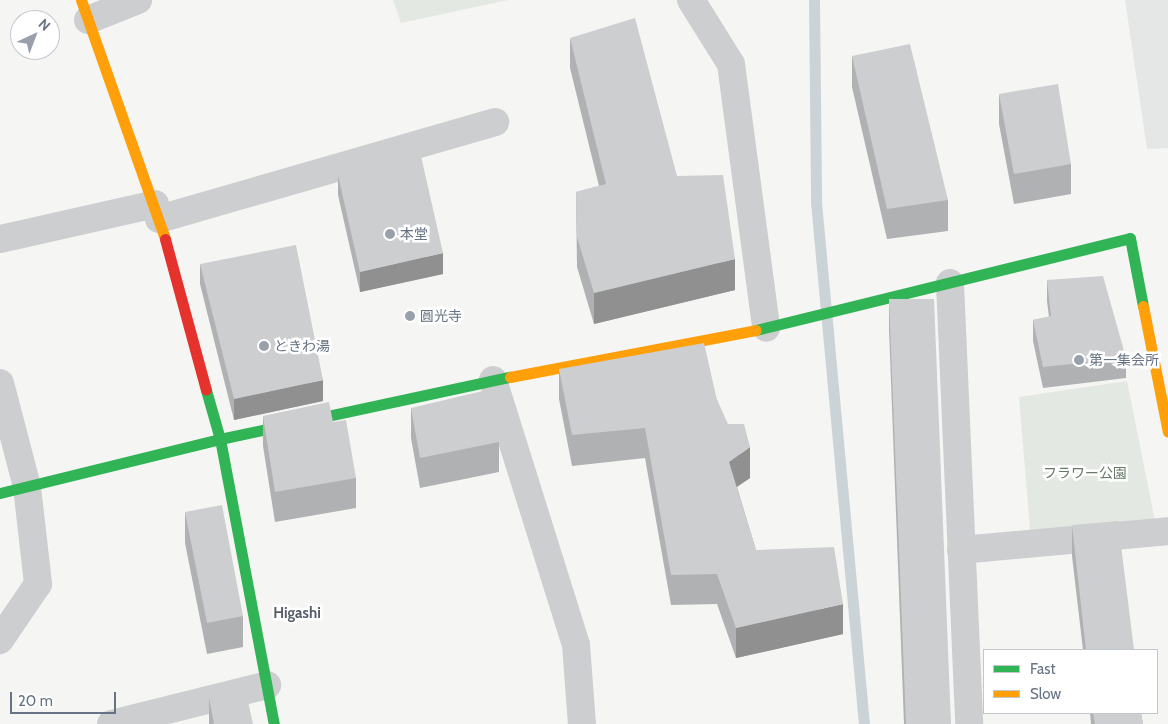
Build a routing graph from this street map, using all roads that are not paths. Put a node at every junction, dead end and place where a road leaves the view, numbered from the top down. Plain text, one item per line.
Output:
1 (138, 0) edge
2 (691, 0) edge
3 (84, 10) edge
4 (495, 122) dead end
5 (157, 211) junction
6 (0, 239) edge
7 (950, 283) junction
8 (766, 328) junction
9 (493, 380) junction
10 (0, 383) edge
11 (1168, 432) edge
12 (220, 439) junction
13 (28, 487) junction
14 (0, 493) edge
15 (1168, 531) edge
16 (961, 550) junction
17 (0, 640) edge
18 (266, 685) junction
19 (111, 724) edge
20 (274, 724) edge
21 (582, 724) edge
22 (969, 724) edge

1 - 3 street
2 - 8 street
3 - 5 street
4 - 5 street
5 - 6 street
5 - 12 street
7 - 8 street
7 - 11 street
7 - 16 street
8 - 9 street
9 - 12 street
9 - 21 street
10 - 13 street
12 - 13 street
12 - 18 street
13 - 14 street
13 - 17 street
15 - 16 street
16 - 22 street
18 - 19 street
18 - 20 street

